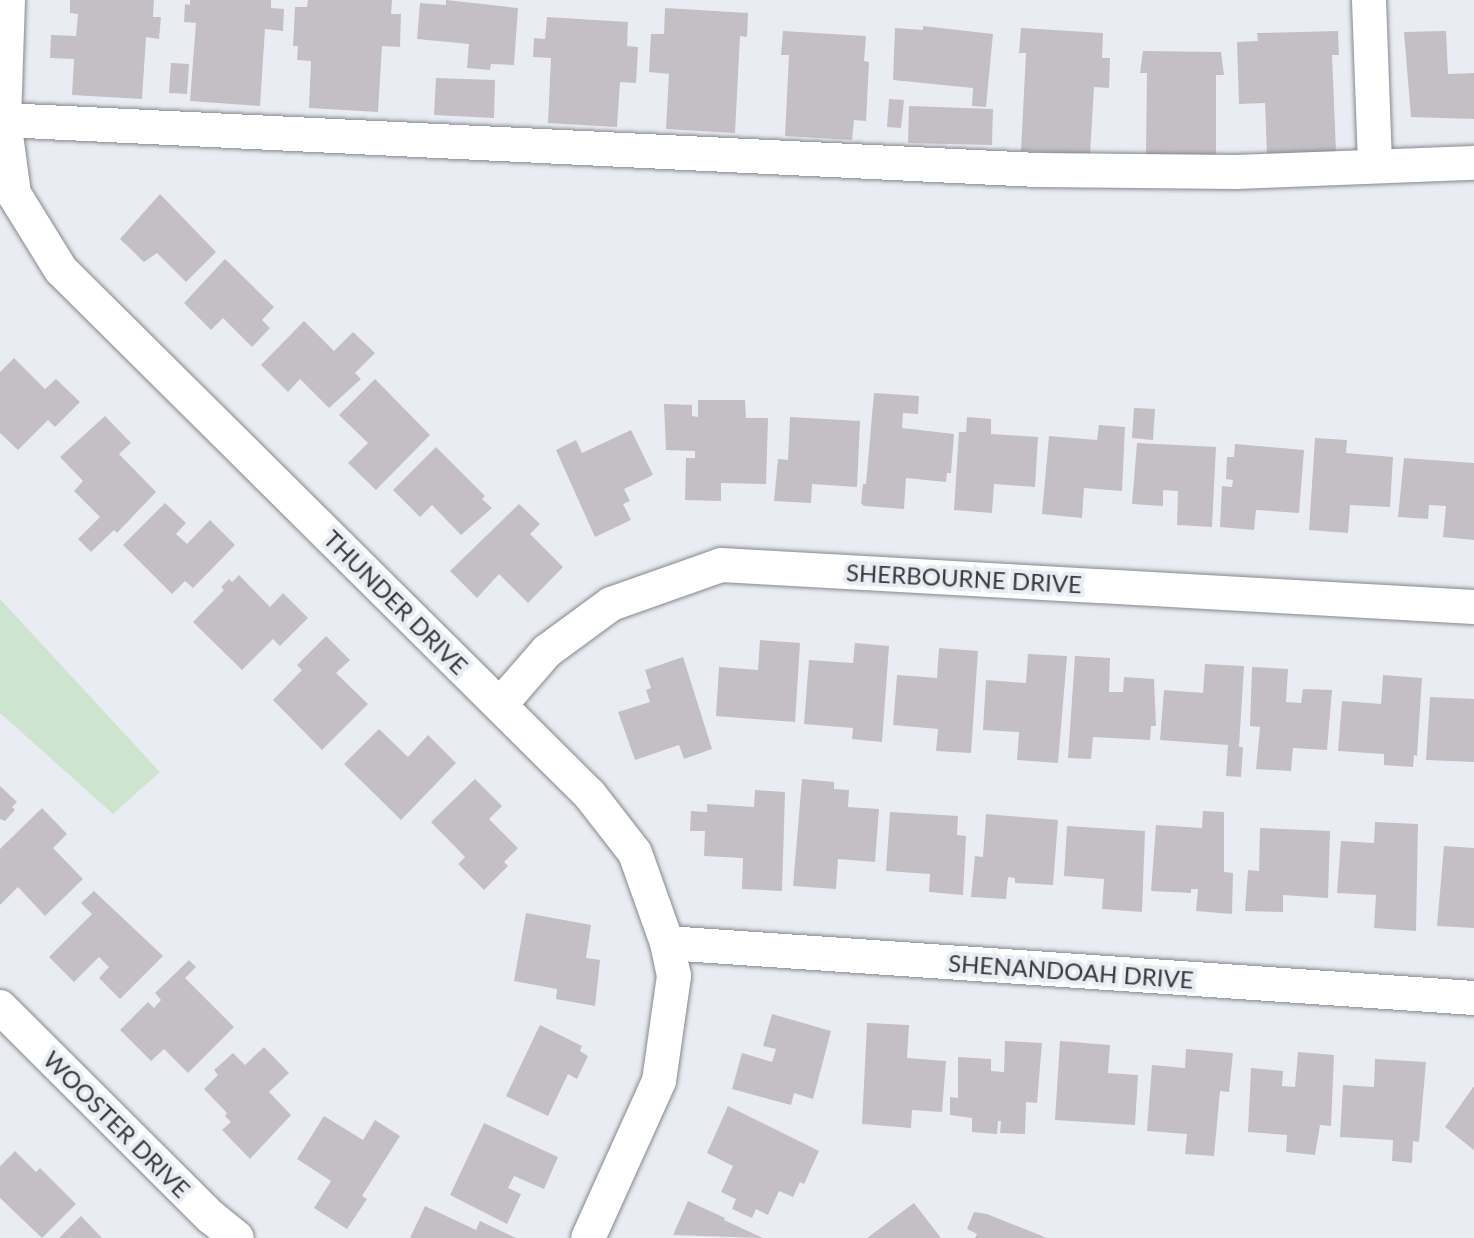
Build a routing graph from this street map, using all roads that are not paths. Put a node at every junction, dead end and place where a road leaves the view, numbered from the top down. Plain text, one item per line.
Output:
1 (8, 0) edge
2 (1369, 0) edge
3 (4, 120) junction
4 (1474, 163) edge
5 (1375, 166) junction
6 (1474, 607) edge
7 (500, 705) junction
8 (667, 943) junction
9 (1474, 998) edge
10 (0, 1007) edge
11 (237, 1238) edge
12 (588, 1238) edge

1 - 3 street, THUNDER DRIVE
2 - 5 street
3 - 5 street
3 - 7 street, THUNDER DRIVE
4 - 5 street
6 - 7 street, SHERBOURNE DRIVE
7 - 8 street, THUNDER DRIVE
8 - 9 street, SHENANDOAH DRIVE
8 - 12 street, THUNDER DRIVE
10 - 11 street, WOOSTER DRIVE

